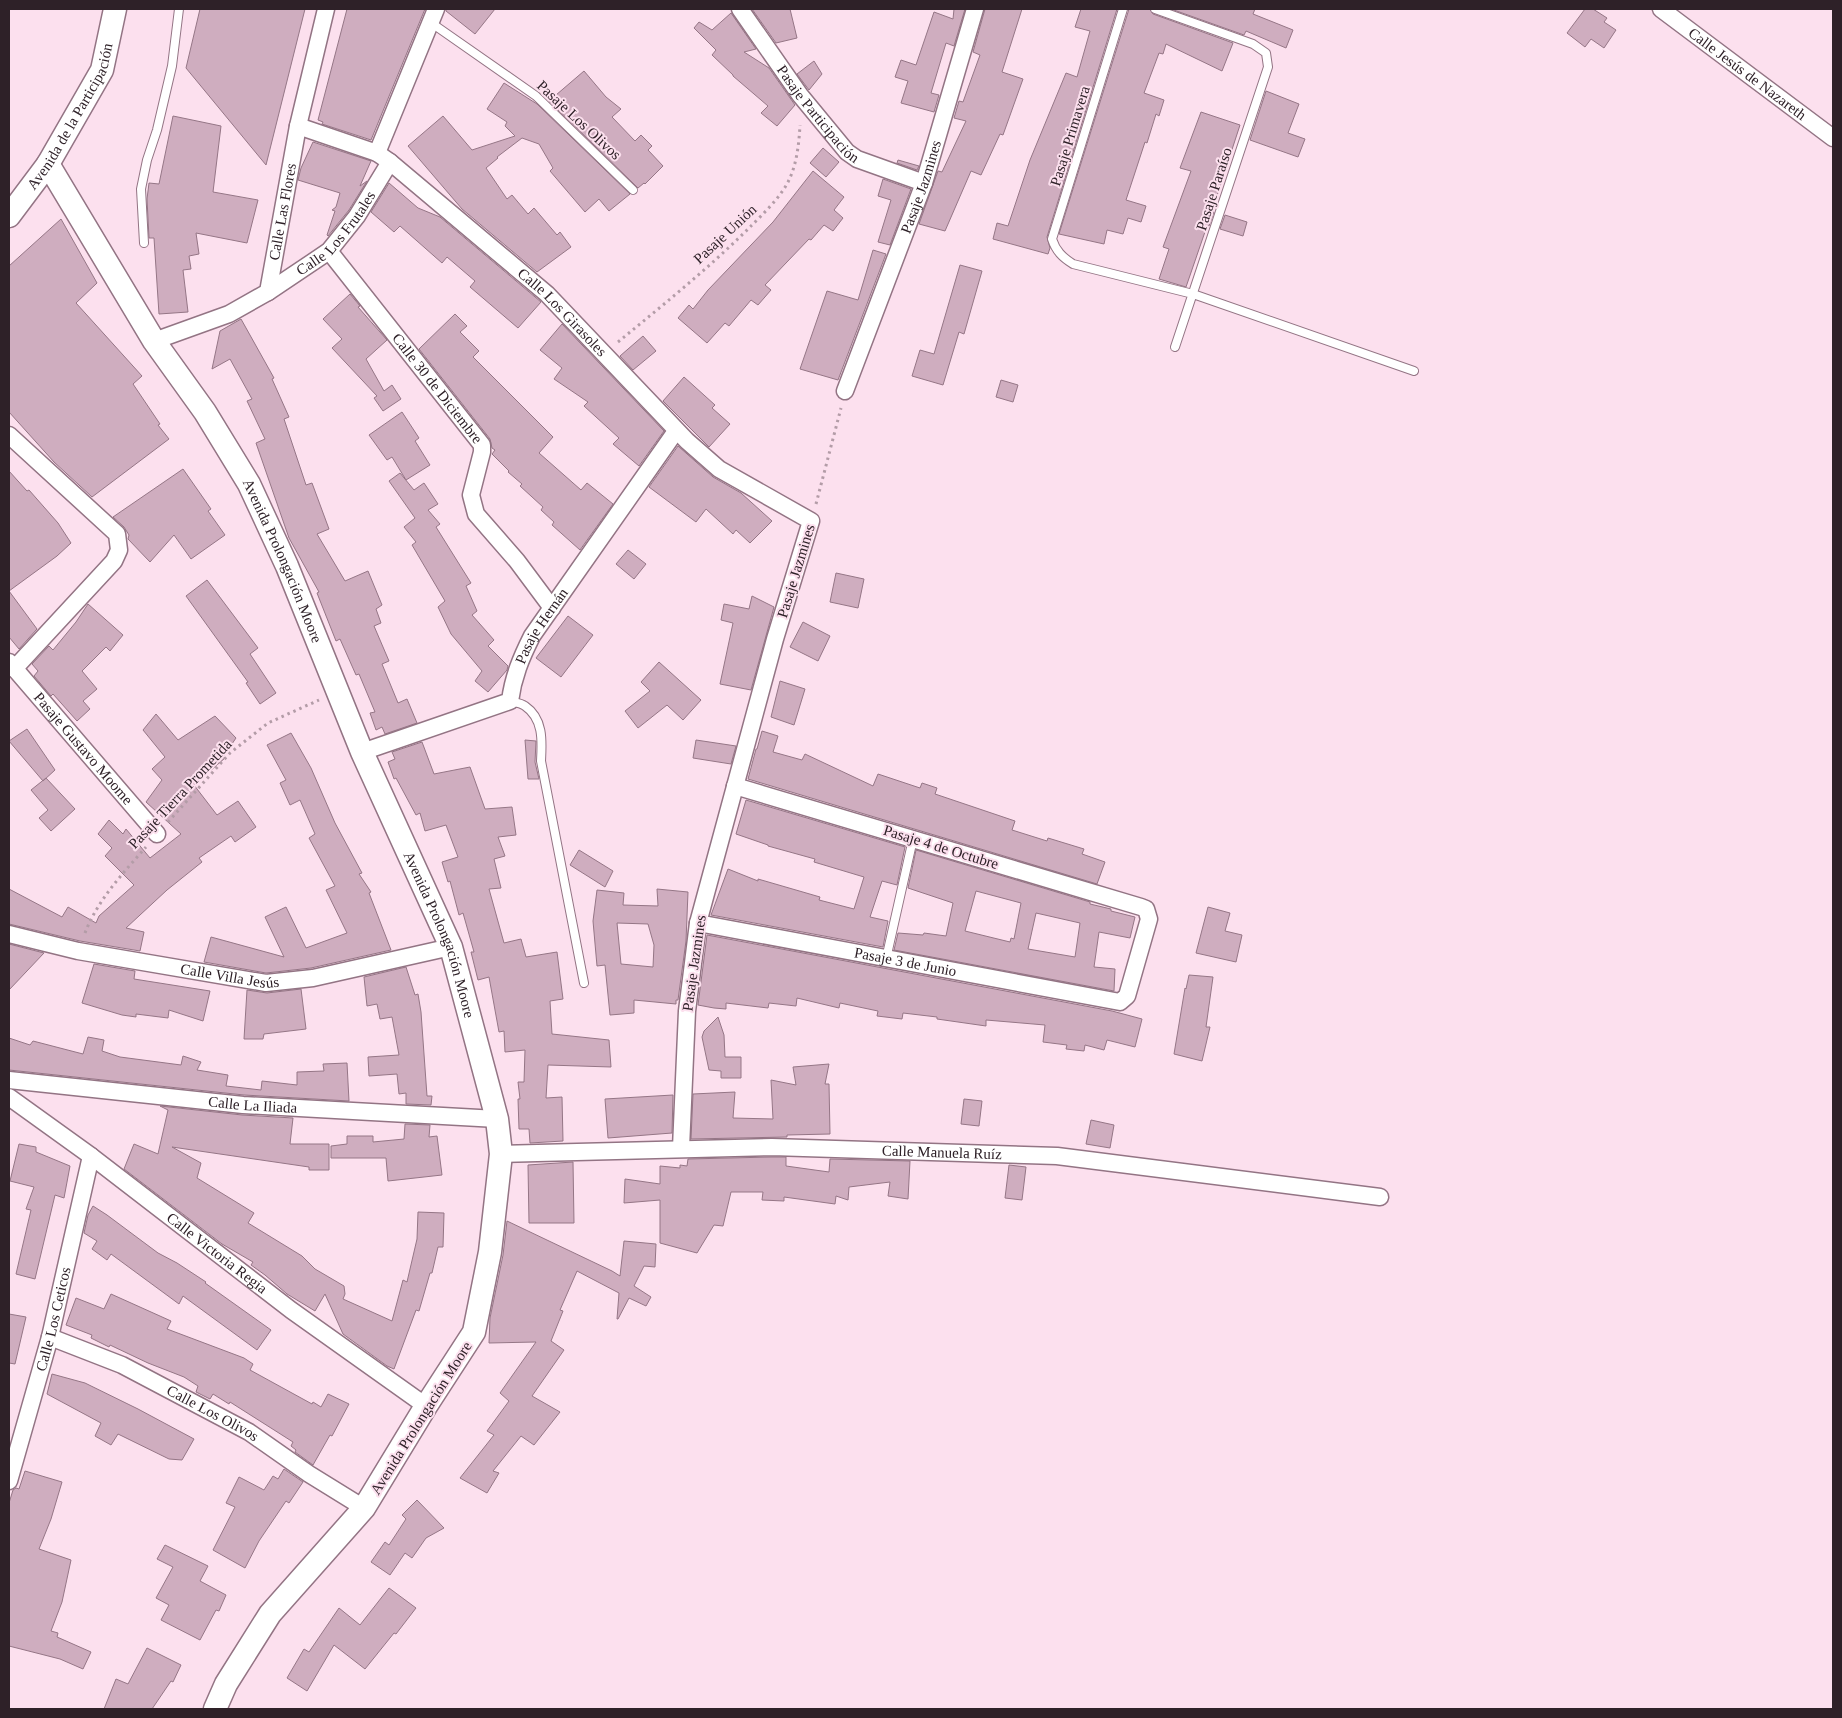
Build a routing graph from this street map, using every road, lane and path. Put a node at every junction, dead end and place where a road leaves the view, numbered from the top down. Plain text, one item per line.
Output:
1 (115, 9) edge
2 (179, 9) edge
3 (326, 9) edge
4 (740, 9) edge
5 (975, 9) edge
6 (1123, 9) edge
7 (1155, 9) edge
8 (1661, 9) edge
9 (433, 15) edge
10 (800, 95) junction
11 (298, 126) junction
12 (1833, 138) edge
13 (384, 157) junction
14 (48, 164) junction
15 (924, 182) junction
16 (633, 190) dead end
17 (9, 216) edge
18 (144, 243) dead end
19 (329, 250) junction
20 (268, 292) junction
21 (1193, 294) junction
22 (154, 341) junction
23 (1176, 347) dead end
24 (604, 354) junction
25 (1414, 371) dead end
26 (846, 391) joint
27 (676, 431) junction
28 (9, 435) edge
29 (811, 521) junction
30 (552, 608) junction
31 (11, 666) edge
32 (337, 692) junction
33 (510, 701) junction
34 (362, 752) junction
35 (735, 786) junction
36 (157, 834) junction
37 (913, 839) junction
38 (698, 923) junction
39 (9, 934) edge
40 (451, 947) junction
41 (78, 951) junction
42 (886, 959) junction
43 (584, 983) dead end
44 (1114, 1002) joint
45 (9, 1080) edge
46 (9, 1097) edge
47 (497, 1119) junction
48 (681, 1148) junction
49 (501, 1154) junction
50 (91, 1156) junction
51 (1380, 1197) dead end
52 (50, 1337) junction
53 (426, 1406) junction
54 (9, 1481) edge
55 (364, 1508) junction
56 (215, 1709) edge

1 - 14 street, Avenida de la Participación
2 - 18 lane
3 - 11 street, Calle Las Flores
4 - 10 street, Pasaje Participación
5 - 15 street, Pasaje Jazmines
6 - 21 lane, Pasaje Primavera
7 - 21 lane, Pasaje Paraíso
8 - 12 street, Calle Jesús de Nazareth
9 - 13 street, Calle Los Frutales
9 - 16 lane, Pasaje Los Olivos
10 - 15 street, Pasaje Participación
10 - 24 path, Pasaje Unión
11 - 13 street, Calle Los Girasoles
11 - 20 street, Calle Las Flores
13 - 19 street, Calle Los Frutales
13 - 24 street, Calle Los Girasoles
14 - 17 street, Avenida de la Participación
14 - 22 street, Avenida Prolongación Moore
15 - 26 street, Pasaje Jazmines
19 - 20 street, Calle Los Frutales
19 - 30 street, Calle 30 de Diciembre
20 - 22 street
21 - 23 lane, Pasaje Paraíso
21 - 25 lane
22 - 32 street, Avenida Prolongación Moore
24 - 27 street, Calle Los Girasoles
26 - 29 path, Pasaje Jazmines
27 - 29 street, Calle Los Girasoles
27 - 30 street, Pasaje Hernán
28 - 31 street
29 - 35 street, Pasaje Jazmines
30 - 33 street, Pasaje Hernán
31 - 36 street, Pasaje Gustavo Moome
32 - 34 street, Avenida Prolongación Moore
32 - 36 path, Pasaje Tierra Prometida
33 - 34 street
33 - 43 lane
34 - 40 street, Avenida Prolongación Moore
35 - 37 street, Pasaje 4 de Octubre
35 - 38 street, Pasaje Jazmines
36 - 41 path, Pasaje Tierra Prometida
37 - 42 lane
37 - 44 street, Pasaje 4 de Octubre
38 - 42 street, Pasaje 3 de Junio
38 - 48 street, Pasaje Jazmines
39 - 41 street, Calle Villa Jesús
40 - 41 street, Calle Villa Jesús
40 - 47 street, Avenida Prolongación Moore
42 - 44 street, Pasaje 3 de Junio
45 - 47 street, Calle La Iliada
46 - 50 street, Calle Victoria Regia
47 - 49 street, Avenida Prolongación Moore
48 - 49 street, Calle Manuela Ruíz
48 - 51 street, Calle Manuela Ruíz
49 - 53 street, Avenida Prolongación Moore
50 - 52 street, Calle Los Ceticos
50 - 53 street, Calle Victoria Regia
52 - 54 street, Calle Los Ceticos
52 - 55 street, Calle Los Olivos
53 - 55 street, Avenida Prolongación Moore
55 - 56 street, Avenida Prolongación Moore

